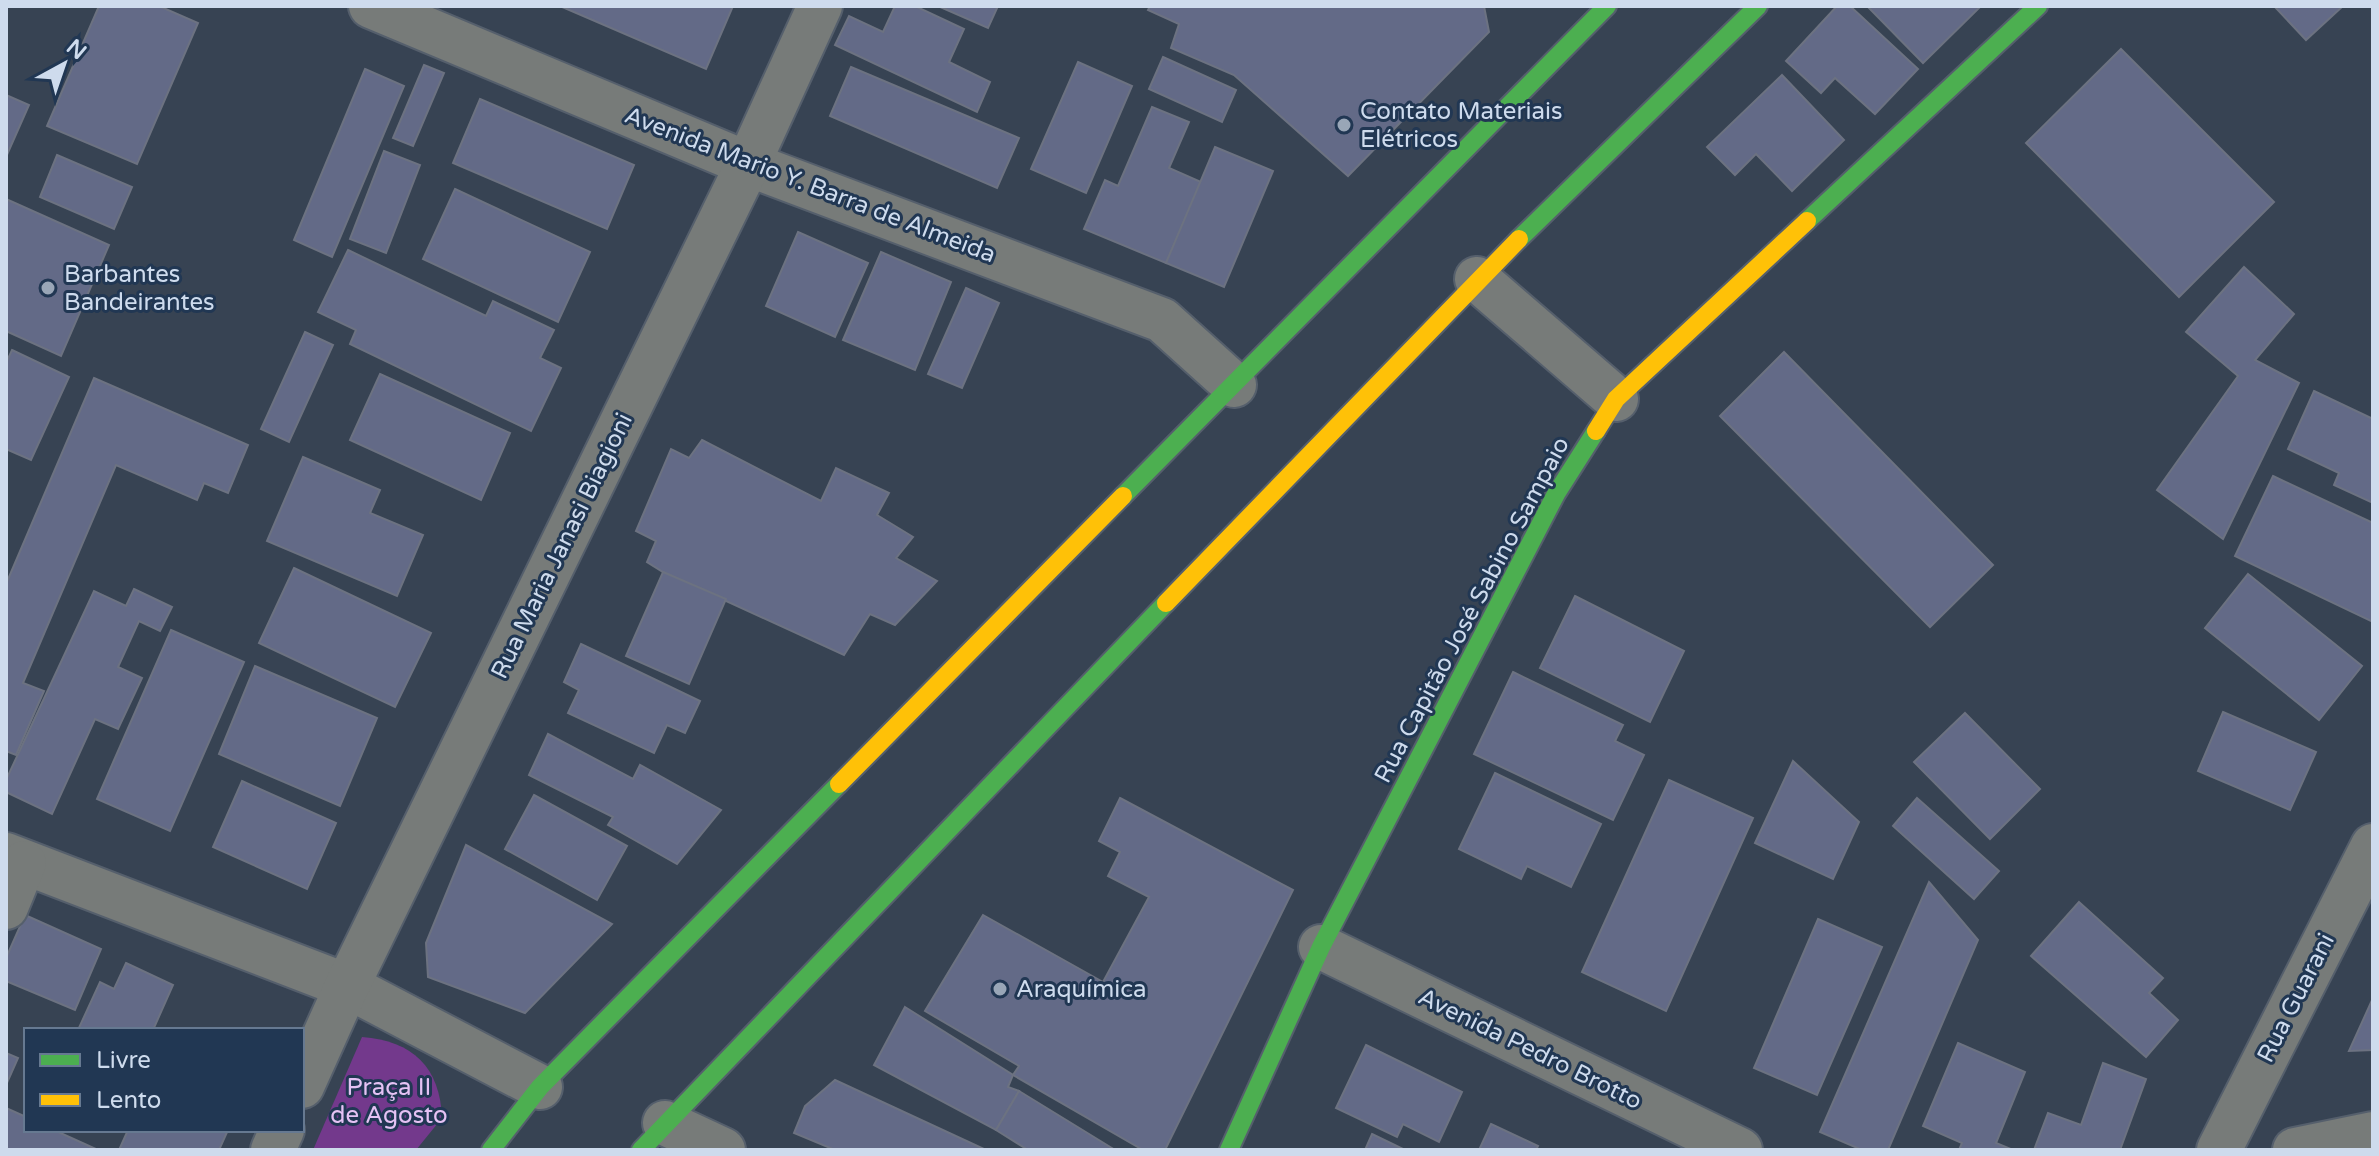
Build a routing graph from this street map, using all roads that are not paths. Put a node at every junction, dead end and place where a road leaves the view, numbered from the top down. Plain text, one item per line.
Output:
1 (371, 6) edge
2 (820, 6) edge
3 (1607, 6) edge
4 (1758, 6) edge
5 (2038, 6) edge
6 (748, 164) junction
7 (1477, 279) junction
8 (1234, 385) junction
9 (1616, 399) junction
10 (2373, 846) edge
11 (15, 859) edge
12 (6, 907) edge
13 (1321, 947) junction
14 (347, 986) junction
15 (304, 1082) edge
16 (540, 1087) junction
17 (2373, 1134) edge
18 (653, 1136) edge
19 (491, 1150) edge
20 (723, 1150) edge
21 (1229, 1150) edge
22 (1740, 1150) edge
23 (2219, 1150) edge
24 (2295, 1150) edge

1 - 6 street, Avenida Mario Y. Barra de Almeida
2 - 6 street, Rua Maria Janasi Biagioni
3 - 8 main road
4 - 7 main road
5 - 9 main road, Rua Capitão José Sabino Sampaio
6 - 8 street, Avenida Mario Y. Barra de Almeida
6 - 14 street, Rua Maria Janasi Biagioni
7 - 9 street
7 - 18 main road
8 - 16 main road
9 - 13 main road, Rua Capitão José Sabino Sampaio
10 - 23 street, Rua Guarani
11 - 12 street
11 - 14 street
13 - 21 main road, Rua Capitão José Sabino Sampaio
13 - 22 street, Avenida Pedro Brotto
14 - 15 street, Rua Maria Janasi Biagioni
14 - 16 street
16 - 19 main road
17 - 24 street
18 - 20 street

